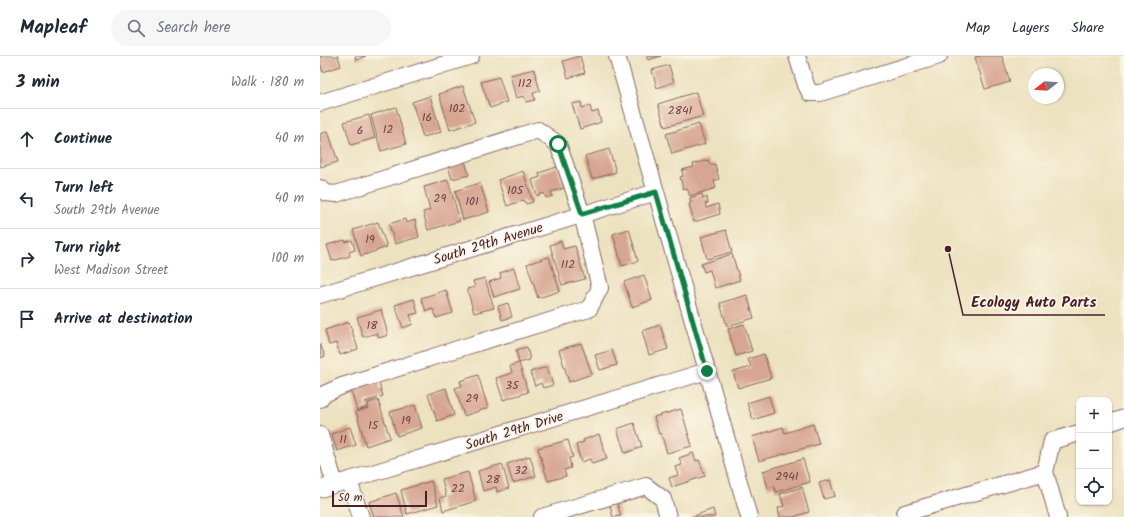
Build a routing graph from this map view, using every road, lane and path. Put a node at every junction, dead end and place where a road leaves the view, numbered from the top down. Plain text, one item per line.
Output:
1 (471, 56) edge
2 (617, 56) edge
3 (797, 56) edge
4 (939, 56) edge
5 (906, 61) edge
6 (320, 103) edge
7 (320, 188) edge
8 (656, 192) junction
9 (582, 214) junction
10 (320, 295) edge
11 (707, 371) junction
12 (320, 399) edge
13 (1124, 418) edge
14 (1112, 422) edge
15 (1076, 434) edge
16 (320, 435) edge
17 (1045, 472) junction
18 (335, 485) edge
19 (905, 514) dead end
20 (362, 517) edge
21 (542, 517) edge
22 (668, 517) edge
23 (749, 517) edge
24 (1058, 517) edge

1 - 6 street
2 - 8 street
3 - 5 street
4 - 5 street
7 - 9 street
8 - 9 street, South 29th Avenue
8 - 11 street
9 - 10 street, South 29th Avenue
9 - 12 street
11 - 18 street, South 29th Drive
11 - 23 street
13 - 14 street
15 - 17 street
16 - 18 street
17 - 19 street
17 - 24 street
18 - 20 street
21 - 22 street

